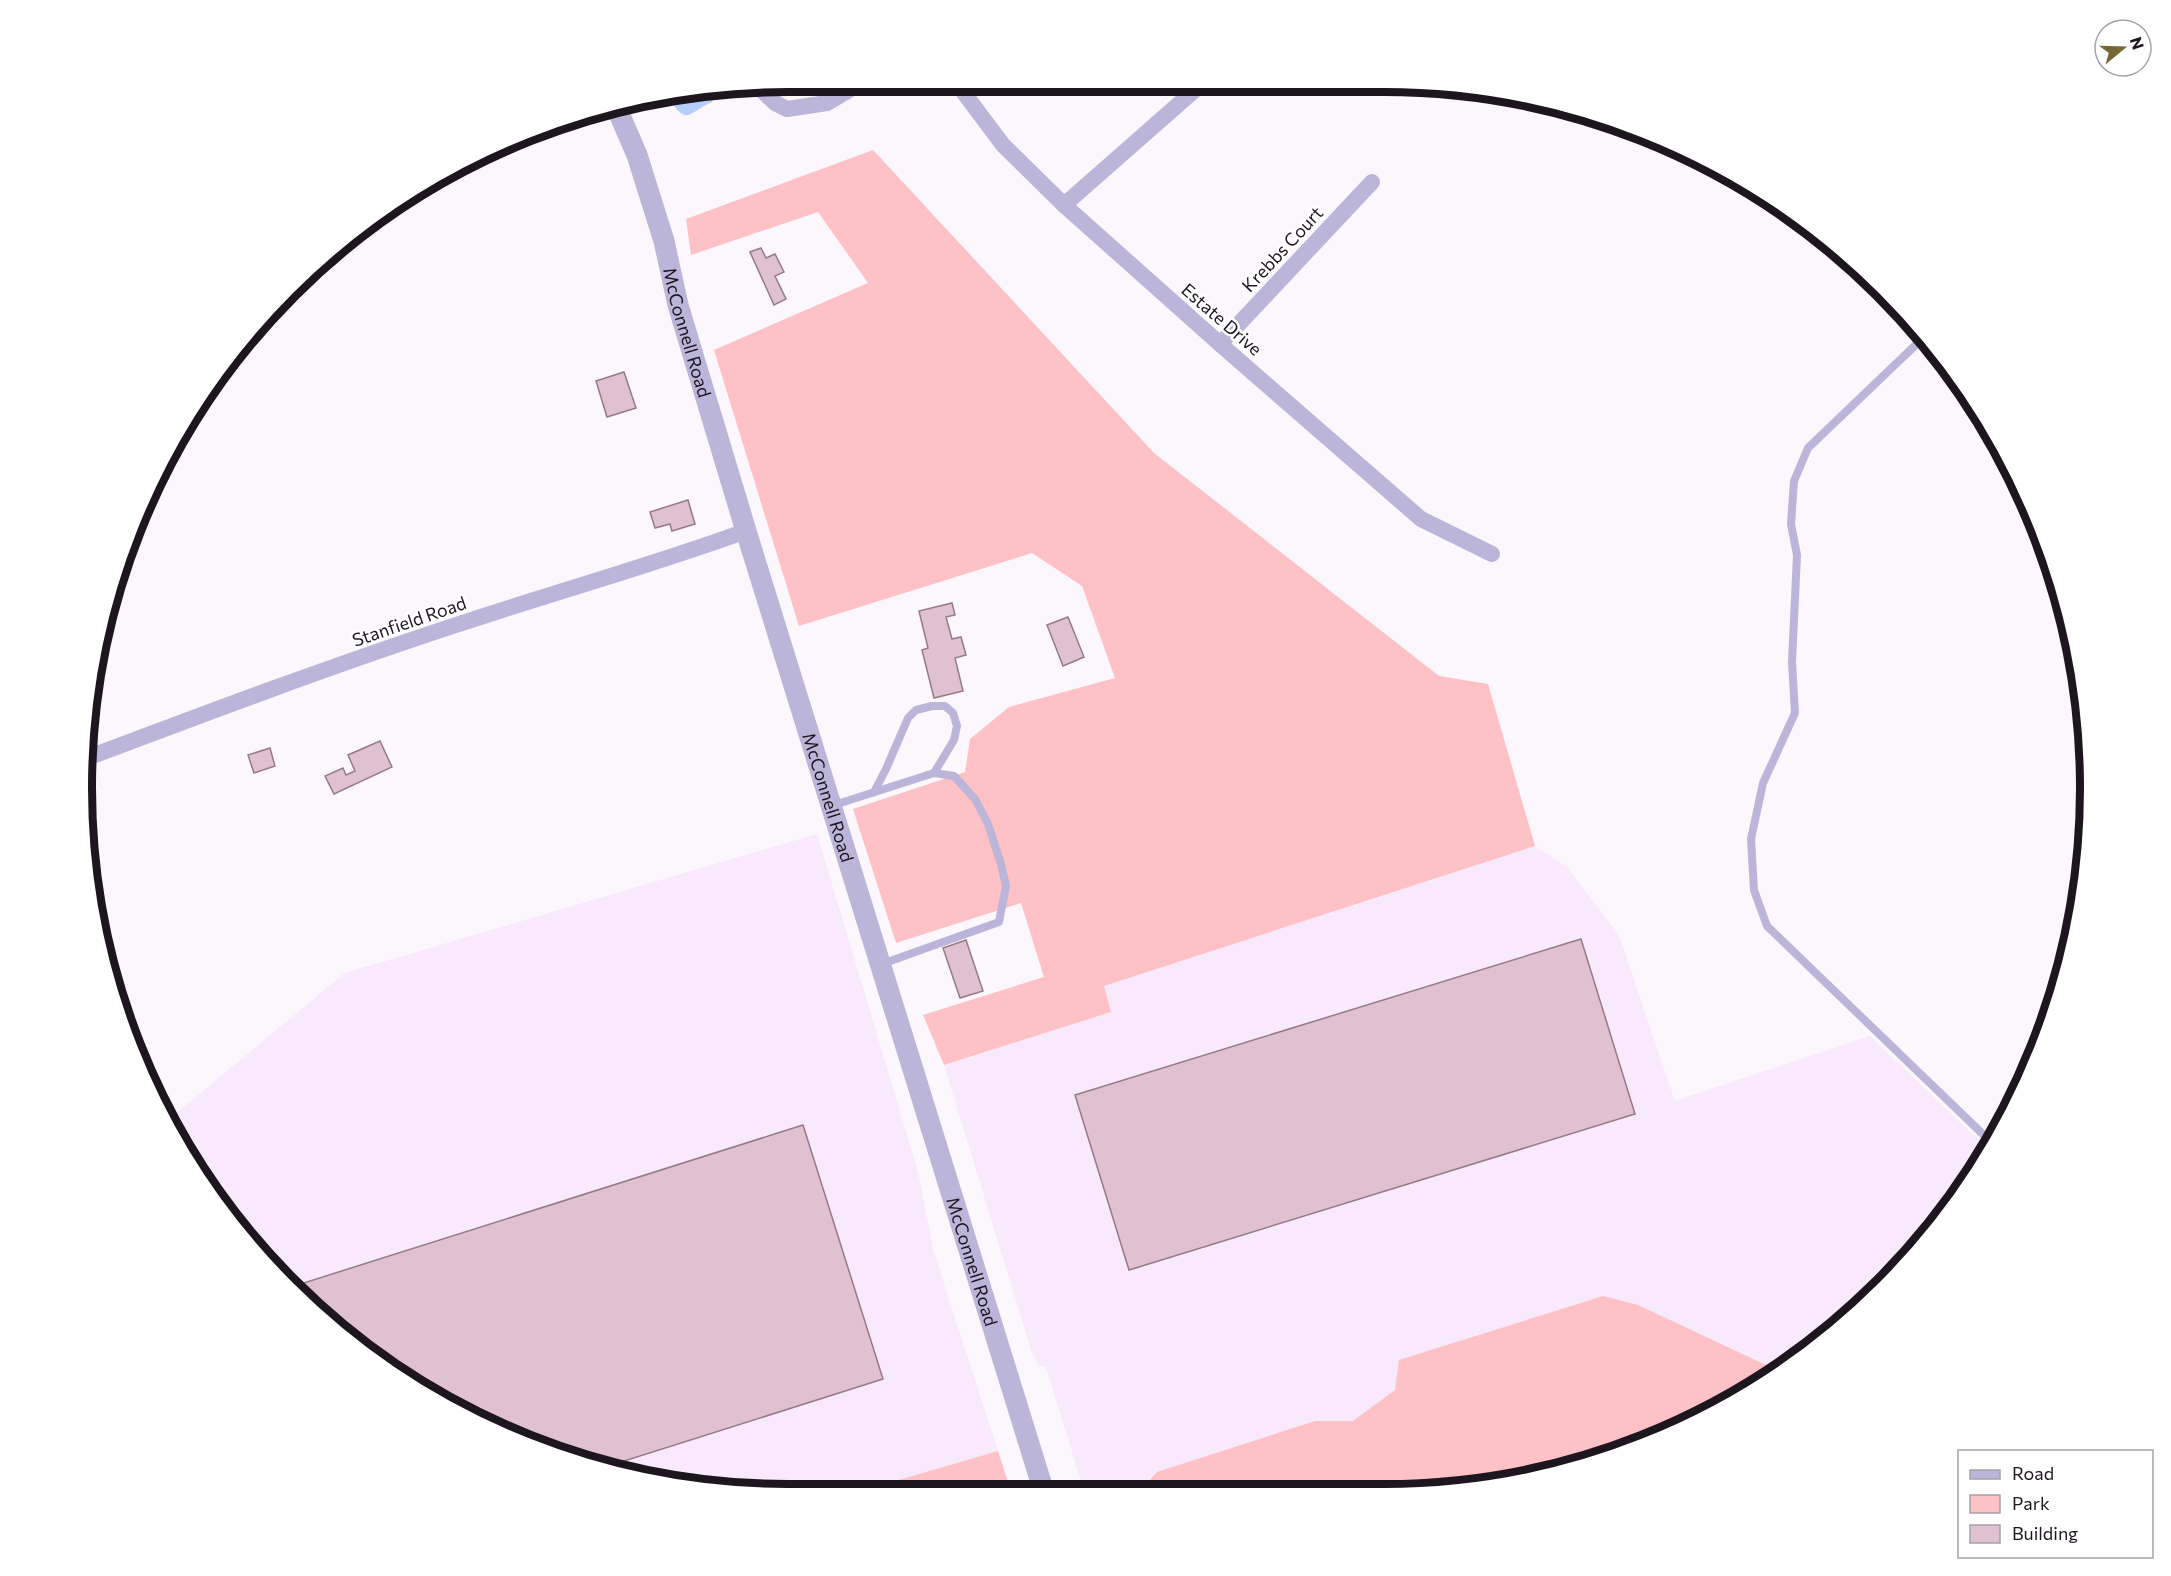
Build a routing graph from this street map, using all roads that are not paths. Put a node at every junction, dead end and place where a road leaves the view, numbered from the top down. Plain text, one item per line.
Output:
1 (846, 92) edge
2 (963, 92) edge
3 (1192, 92) edge
4 (764, 93) edge
5 (619, 113) edge
6 (1372, 182) dead end
7 (1064, 205) junction
8 (1918, 343) edge
9 (1220, 344) junction
10 (746, 531) junction
11 (1492, 554) dead end
12 (93, 756) edge
13 (934, 773) junction
14 (874, 792) junction
15 (830, 806) junction
16 (879, 965) junction
17 (1986, 1137) edge
18 (1041, 1484) edge

1 - 4 street
2 - 7 street, Estate Drive
3 - 7 street
5 - 10 street, McConnell Road
6 - 9 street, Krebbs Court
7 - 9 street, Estate Drive
8 - 17 lane
9 - 11 street, Estate Drive
10 - 12 street, Stanfield Road
10 - 15 street, McConnell Road
13 - 14 lane
13 - 14 lane
13 - 16 lane
14 - 15 lane
15 - 16 street, McConnell Road
16 - 18 street, McConnell Road

